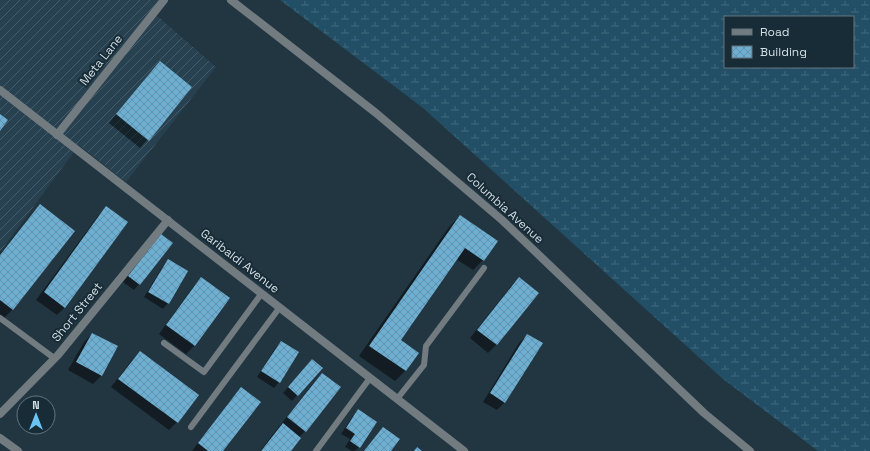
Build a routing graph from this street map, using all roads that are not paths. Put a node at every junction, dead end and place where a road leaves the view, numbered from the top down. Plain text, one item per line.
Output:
1 (164, 0) edge
2 (231, 0) edge
3 (0, 90) edge
4 (57, 135) junction
5 (168, 220) junction
6 (484, 268) dead end
7 (262, 293) junction
8 (280, 307) junction
9 (0, 318) edge
10 (164, 343) dead end
11 (54, 358) junction
12 (370, 378) junction
13 (397, 399) junction
14 (0, 414) edge
15 (191, 427) dead end
16 (0, 438) edge
17 (18, 451) edge
18 (316, 451) edge
19 (464, 451) edge
20 (750, 451) edge

1 - 4 street, Meta Lane
2 - 20 street, Columbia Avenue
3 - 4 street, Garibaldi Avenue
4 - 5 street, Garibaldi Avenue
5 - 7 street, Garibaldi Avenue
5 - 11 street, Short Street
6 - 13 lane
7 - 8 street, Garibaldi Avenue
7 - 10 lane
8 - 12 street, Garibaldi Avenue
8 - 15 lane
9 - 11 lane
11 - 14 street, Short Street
12 - 13 street, Garibaldi Avenue
12 - 18 lane
13 - 19 street, Garibaldi Avenue
16 - 17 street

